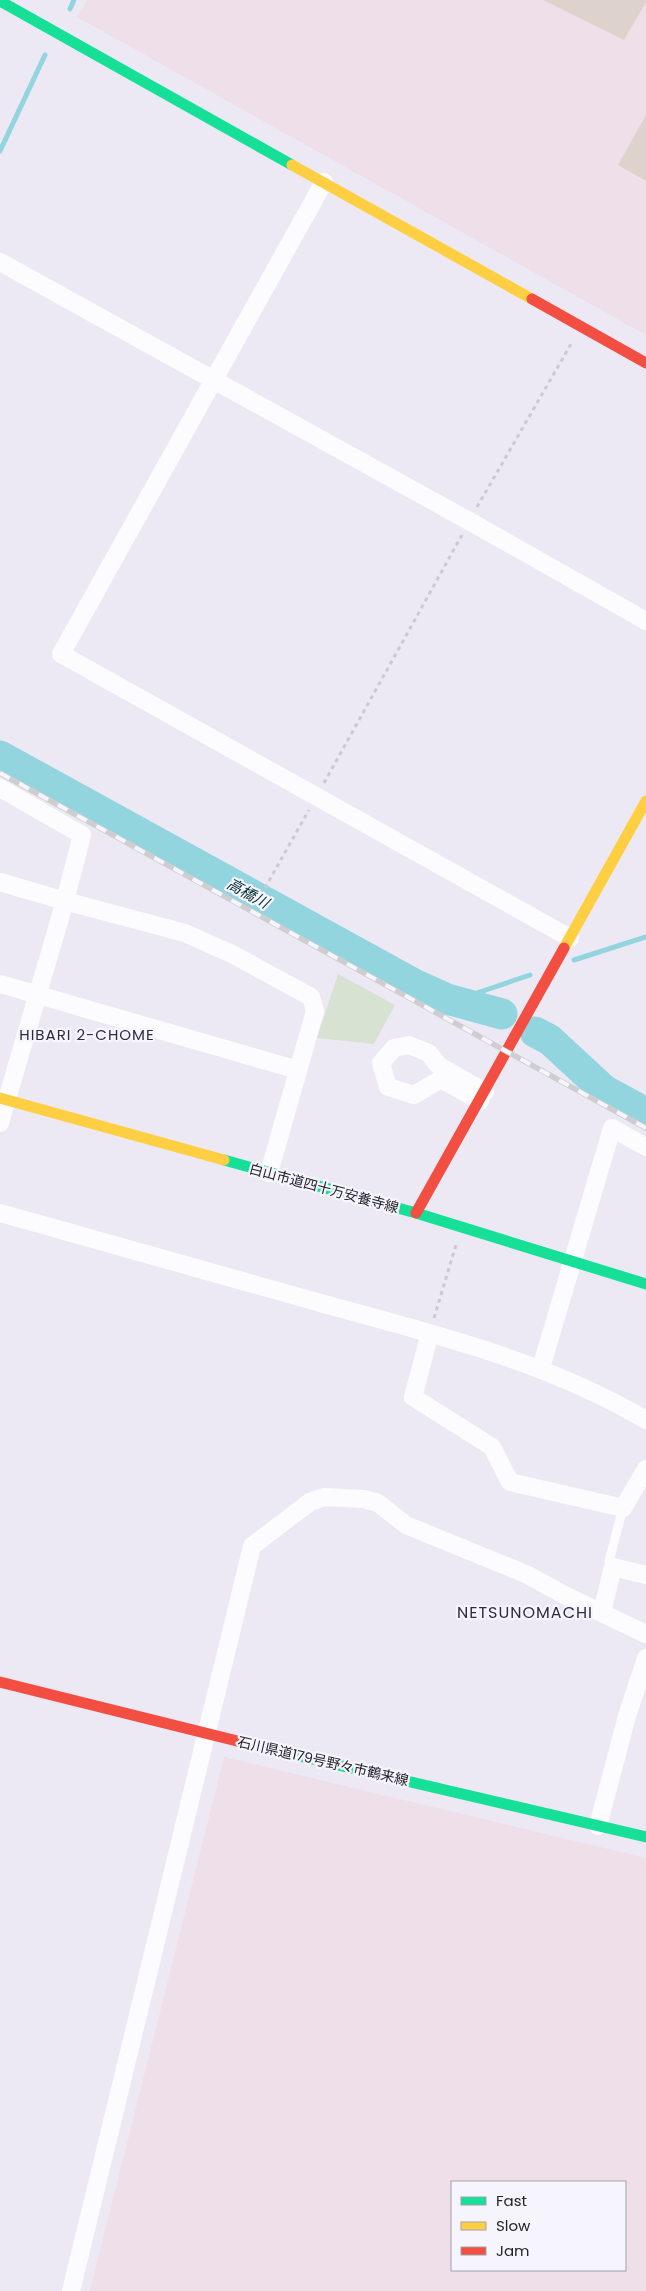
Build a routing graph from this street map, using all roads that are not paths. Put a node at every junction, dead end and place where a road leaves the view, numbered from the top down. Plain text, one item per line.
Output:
1 (0, 0) edge
2 (324, 182) junction
3 (0, 262) edge
4 (646, 363) edge
5 (213, 381) junction
6 (646, 621) edge
7 (0, 788) edge
8 (646, 801) edge
9 (0, 882) edge
10 (65, 901) junction
11 (570, 938) junction
12 (0, 984) edge
13 (36, 995) junction
14 (298, 1070) junction
15 (482, 1096) junction
16 (3, 1099) edge
17 (0, 1123) edge
18 (646, 1147) edge
19 (270, 1173) junction
20 (0, 1213) edge
21 (416, 1213) junction
22 (574, 1261) junction
23 (646, 1284) edge
24 (430, 1333) junction
25 (541, 1368) junction
26 (646, 1420) edge
27 (646, 1469) edge
28 (623, 1508) junction
29 (613, 1567) junction
30 (646, 1575) edge
31 (602, 1612) junction
32 (646, 1634) edge
33 (646, 1658) edge
34 (0, 1682) edge
35 (206, 1734) junction
36 (598, 1826) junction
37 (646, 1837) edge
38 (71, 2291) edge

1 - 2 street
2 - 4 street
2 - 5 street
3 - 5 street
5 - 6 street
5 - 11 street
7 - 10 street
8 - 11 street
9 - 10 street
10 - 13 street
10 - 14 street
11 - 15 street
12 - 13 street
13 - 14 street
13 - 16 street
14 - 19 street
15 - 15 street
15 - 21 street
16 - 17 street
16 - 19 street, 白山市道四十万安養寺線
18 - 22 street
19 - 21 street, 白山市道四十万安養寺線
20 - 24 street
21 - 22 street, 白山市道四十万安養寺線
22 - 23 street, 白山市道四十万安養寺線
22 - 25 street
24 - 25 street
24 - 28 street
25 - 26 street
27 - 28 street
28 - 29 lane
29 - 30 street
29 - 31 street
31 - 32 street
31 - 35 street
33 - 36 street
34 - 35 street, 石川県道179号野々市鶴来線
35 - 36 street, 石川県道179号野々市鶴来線
35 - 38 street
36 - 37 street, 石川県道179号野々市鶴来線

